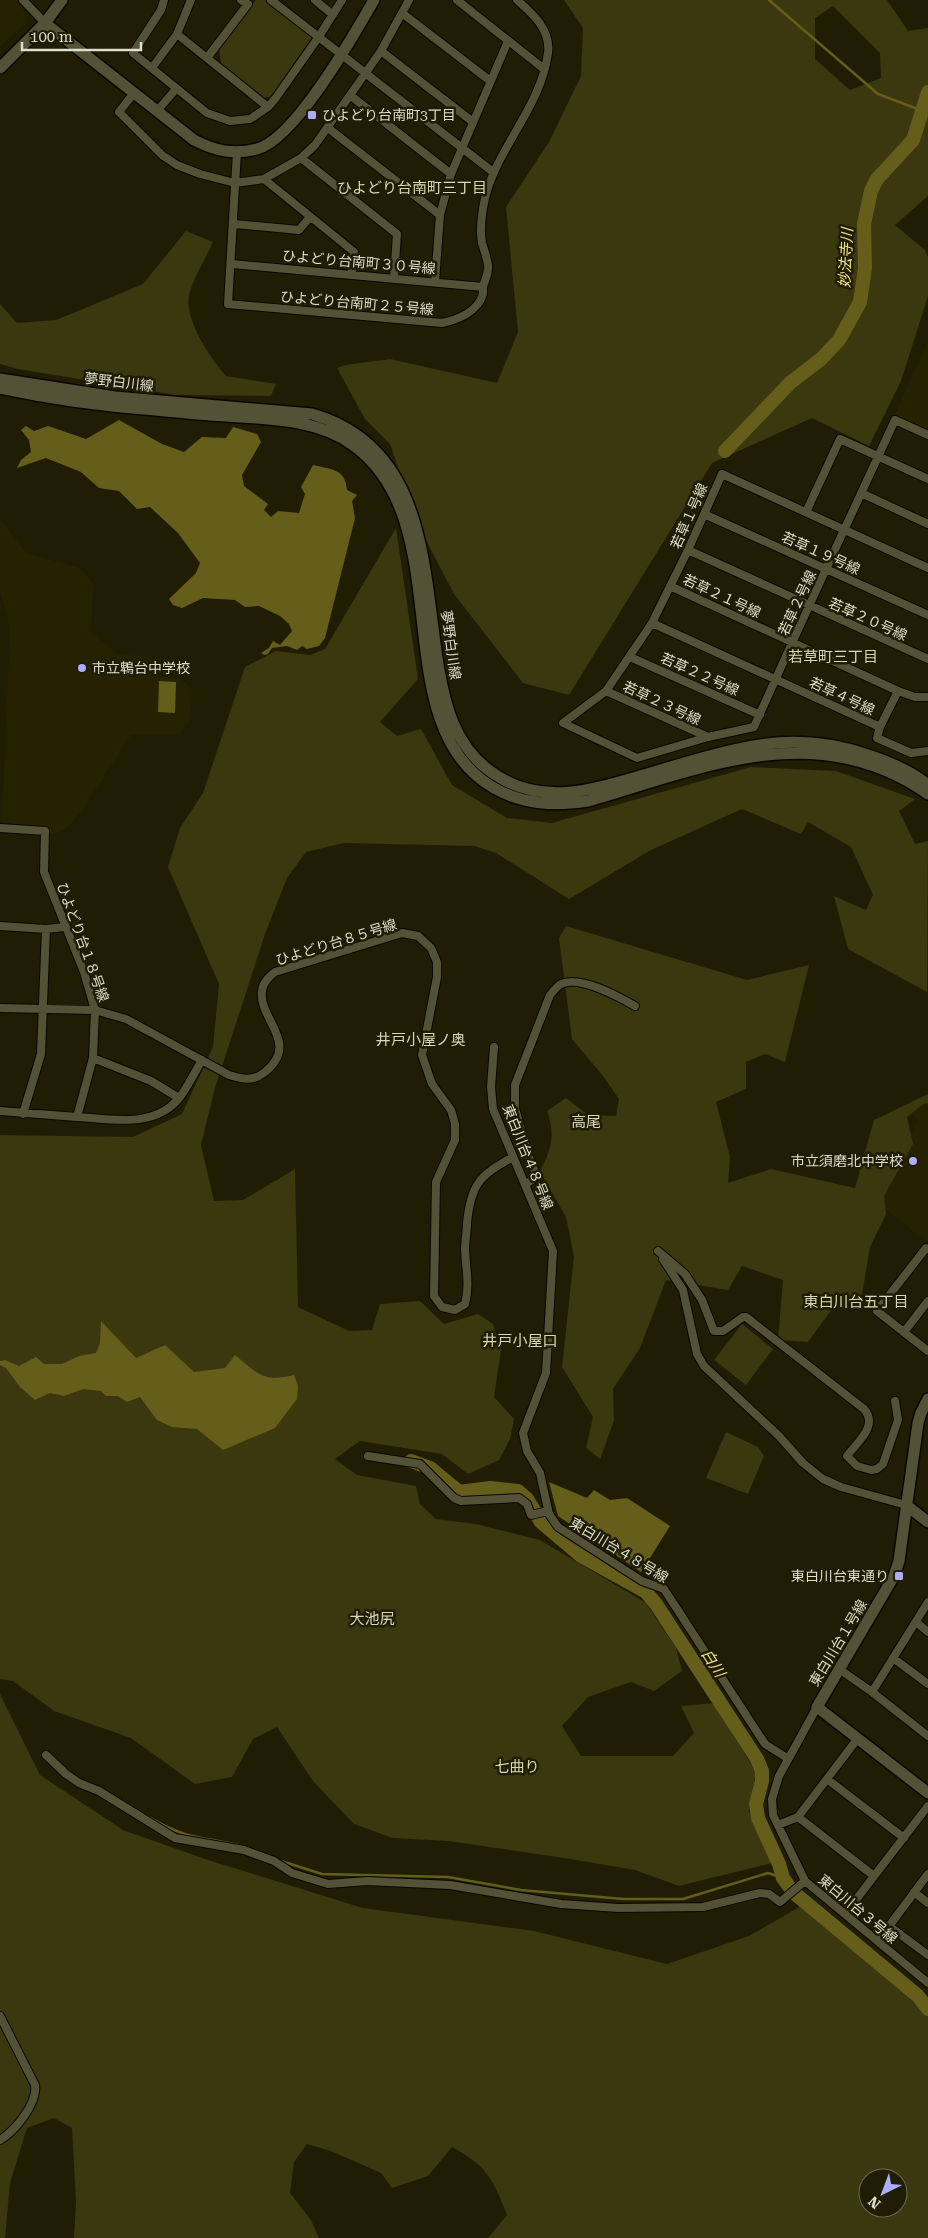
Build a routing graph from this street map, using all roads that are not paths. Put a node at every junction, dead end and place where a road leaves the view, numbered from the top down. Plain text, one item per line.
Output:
1 (24, 0) edge
2 (62, 0) edge
3 (164, 0) edge
4 (191, 0) edge
5 (241, 0) edge
6 (271, 0) edge
7 (315, 0) edge
8 (342, 0) edge
9 (374, 0) edge
10 (410, 0) edge
11 (457, 0) edge
12 (517, 0) edge
13 (402, 13) junction
14 (334, 14) junction
15 (45, 23) junction
16 (176, 34) junction
17 (318, 38) junction
18 (508, 41) junction
19 (381, 51) junction
20 (342, 56) junction
21 (207, 58) junction
22 (0, 59) edge
23 (0, 68) edge
24 (152, 68) junction
25 (544, 69) junction
26 (366, 74) junction
27 (489, 80) junction
28 (176, 89) junction
29 (134, 93) junction
30 (351, 96) junction
31 (268, 107) junction
32 (157, 111) junction
33 (473, 122) junction
34 (328, 128) junction
35 (462, 149) junction
36 (237, 152) junction
37 (301, 158) junction
38 (493, 172) junction
39 (451, 174) junction
40 (264, 179) junction
41 (235, 183) junction
42 (440, 215) junction
43 (310, 217) junction
44 (234, 224) junction
45 (232, 264) junction
46 (352, 274) junction
47 (394, 278) junction
48 (435, 281) junction
49 (483, 287) junction
50 (0, 378) edge
51 (0, 388) edge
52 (928, 435) edge
53 (878, 457) junction
54 (928, 479) edge
55 (861, 493) junction
56 (806, 512) junction
57 (704, 514) junction
58 (928, 524) edge
59 (844, 530) junction
60 (688, 550) junction
61 (928, 568) edge
62 (827, 569) junction
63 (670, 586) junction
64 (810, 606) junction
65 (928, 615) edge
66 (652, 623) junction
67 (793, 643) junction
68 (630, 657) junction
69 (928, 659) edge
70 (776, 679) junction
71 (606, 690) junction
72 (898, 691) junction
73 (928, 697) edge
74 (760, 715) junction
75 (563, 723) joint
76 (880, 727) junction
77 (708, 737) junction
78 (928, 751) edge
79 (926, 788) edge
80 (0, 828) edge
81 (0, 926) edge
82 (65, 927) junction
83 (46, 930) junction
84 (635, 1006) dead end
85 (0, 1008) edge
86 (43, 1009) junction
87 (95, 1010) junction
88 (494, 1047) dead end
89 (93, 1058) junction
90 (202, 1060) junction
91 (180, 1098) junction
92 (0, 1111) edge
93 (23, 1114) junction
94 (77, 1117) junction
95 (513, 1157) junction
96 (526, 1184) junction
97 (928, 1249) edge
98 (928, 1301) edge
99 (904, 1332) junction
100 (928, 1351) edge
101 (928, 1399) edge
102 (896, 1401) dead end
103 (368, 1456) dead end
104 (906, 1505) junction
105 (548, 1511) junction
106 (928, 1522) edge
107 (928, 1602) edge
108 (916, 1622) junction
109 (928, 1632) edge
110 (893, 1658) junction
111 (840, 1669) junction
112 (928, 1684) edge
113 (872, 1692) junction
114 (817, 1707) junction
115 (928, 1736) edge
116 (858, 1738) junction
117 (46, 1755) dead end
118 (787, 1758) junction
119 (827, 1778) junction
120 (928, 1793) edge
121 (928, 1806) edge
122 (798, 1816) junction
123 (778, 1825) junction
124 (904, 1838) junction
125 (928, 1874) edge
126 (874, 1876) junction
127 (804, 1881) junction
128 (914, 1892) junction
129 (928, 1903) edge
130 (845, 1914) junction
131 (889, 1926) junction
132 (878, 1941) junction
133 (928, 1956) edge
134 (928, 1983) edge
135 (0, 2016) edge
136 (0, 2140) edge

1 - 15 street
2 - 15 street
3 - 24 street
4 - 16 street
5 - 21 street
6 - 17 street
7 - 14 street
8 - 14 street
9 - 20 street
10 - 13 street
11 - 18 street
12 - 25 street, ひよどり台南町２５号線
13 - 19 street
13 - 27 street
14 - 17 street
15 - 22 street
15 - 23 street
15 - 29 street
16 - 21 street
16 - 24 street
17 - 20 street
17 - 31 street
18 - 25 street
18 - 27 street
19 - 26 street
19 - 33 street
20 - 26 street
20 - 36 street
21 - 31 street
24 - 28 street
25 - 38 street, ひよどり台南町２５号線
26 - 30 street
26 - 35 street
27 - 33 street
28 - 31 street
28 - 32 street
29 - 32 street
29 - 41 street
30 - 34 street
30 - 39 street
32 - 36 street
33 - 35 street
34 - 37 street
34 - 42 street
35 - 38 street
35 - 39 street
36 - 41 street, ひよどり台南町２５号線
37 - 40 street
37 - 47 street
38 - 49 street, ひよどり台南町２５号線
39 - 42 street
40 - 41 street
40 - 43 street
41 - 44 street, ひよどり台南町２５号線
42 - 48 street
43 - 44 street
43 - 46 street
44 - 45 street, ひよどり台南町２５号線
45 - 46 street, ひよどり台南町３０号線
45 - 49 street, ひよどり台南町２５号線
46 - 47 street, ひよどり台南町３０号線
47 - 48 street, ひよどり台南町３０号線
48 - 49 street, ひよどり台南町３０号線
50 - 79 street, 夢野白川線
51 - 79 street, 夢野白川線
52 - 53 street, 若草２号線
53 - 54 street
53 - 55 street, 若草２号線
53 - 56 street
55 - 58 street
55 - 59 street, 若草２号線
56 - 57 street, 若草１号線
56 - 59 street, 若草１号線
57 - 60 street, 若草１号線
57 - 62 street, 若草１９号線
59 - 61 street, 若草１号線
59 - 62 street, 若草２号線
60 - 63 street, 若草１号線
60 - 64 street, 若草２０号線
62 - 64 street, 若草２号線
62 - 65 street, 若草１９号線
63 - 66 street, 若草１号線
63 - 67 street, 若草２１号線
64 - 67 street, 若草２号線
64 - 69 street, 若草２０号線
66 - 68 street, 若草１号線
66 - 70 street, 若草４号線
67 - 70 street, 若草２号線
67 - 72 street, 若草２１号線
68 - 71 street, 若草１号線
68 - 74 street, 若草２２号線
70 - 74 street, 若草２号線
70 - 76 street, 若草４号線
71 - 75 street, 若草１号線
71 - 77 street, 若草２３号線
72 - 73 street, 若草２１号線
72 - 76 street
74 - 77 street, 若草２号線
75 - 77 street, 若草２号線
76 - 78 street, 若草４号線
80 - 82 street, ひよどり台１８号線
81 - 83 street
82 - 83 street
82 - 87 street, ひよどり台１８号線
83 - 86 street
84 - 96 street
85 - 86 street
86 - 87 street
86 - 93 street
87 - 89 street, ひよどり台１８号線
87 - 90 street
88 - 95 street, 東白川台４８号線
89 - 91 street
89 - 94 street, ひよどり台１８号線
90 - 91 street
90 - 95 street, ひよどり台８５号線
91 - 94 street
92 - 93 street
93 - 94 street
95 - 96 street, 東白川台４８号線
96 - 105 street, 東白川台４８号線
97 - 99 street
98 - 99 street
99 - 100 street
101 - 104 street, 東白川台１号線
102 - 104 street
103 - 105 street
104 - 106 street
104 - 111 street, 東白川台１号線
105 - 118 street, 東白川台４８号線
107 - 108 street
108 - 109 street
108 - 110 street
110 - 112 street
110 - 113 street
111 - 113 street
111 - 114 street, 東白川台１号線
113 - 115 street
114 - 116 street, 東白川台１号線
114 - 118 street, 東白川台３号線
116 - 119 street
116 - 120 street, 東白川台１号線
117 - 127 street
118 - 123 street, 東白川台３号線
119 - 122 street
119 - 124 street
121 - 124 street
122 - 123 street
122 - 126 street
123 - 127 street, 東白川台３号線
124 - 126 street
125 - 128 street
126 - 130 street
127 - 130 street, 東白川台３号線
128 - 129 street
128 - 131 street
130 - 132 street, 東白川台３号線
131 - 132 street
131 - 133 street
132 - 134 street, 東白川台３号線
135 - 136 street

